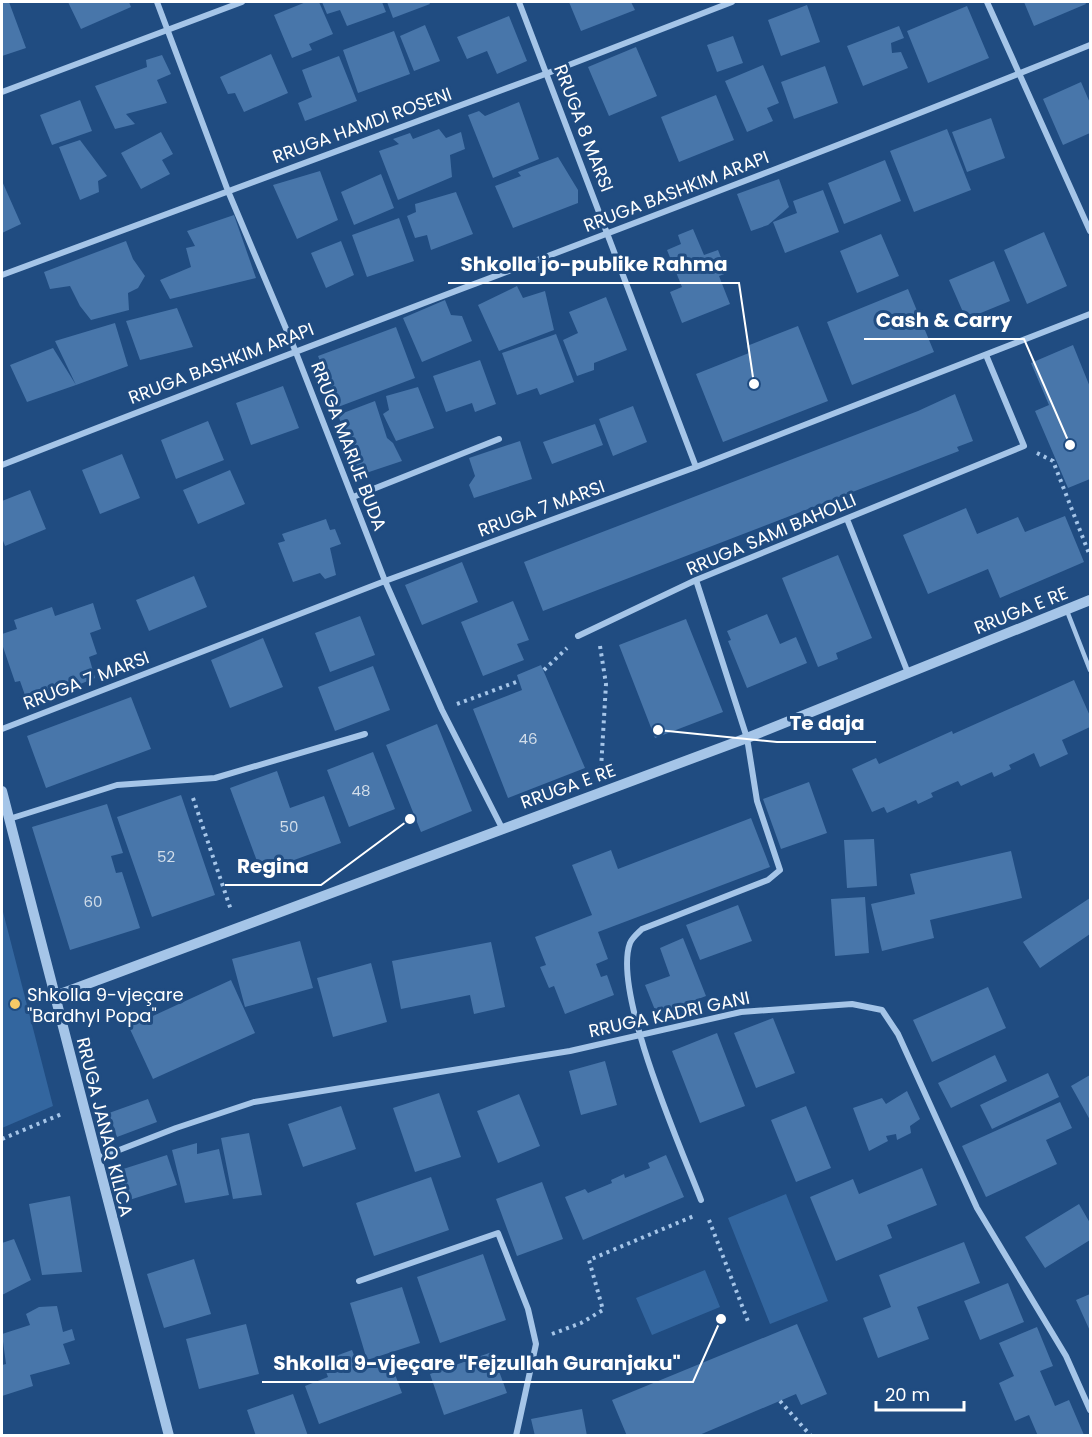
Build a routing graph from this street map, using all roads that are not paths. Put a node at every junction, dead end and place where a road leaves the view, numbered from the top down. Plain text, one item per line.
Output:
1 (157, 2) edge
2 (242, 2) edge
3 (519, 2) edge
4 (732, 2) edge
5 (987, 2) edge
6 (168, 31) junction
7 (1090, 45) edge
8 (548, 73) junction
9 (1021, 74) junction
10 (2, 92) edge
11 (228, 191) junction
12 (1090, 231) edge
13 (608, 234) junction
14 (2, 274) edge
15 (1090, 314) edge
16 (295, 350) junction
17 (986, 355) junction
18 (499, 439) dead end
19 (2, 465) edge
20 (696, 467) junction
21 (353, 497) junction
22 (847, 519) junction
23 (696, 580) junction
24 (385, 581) junction
25 (1090, 600) edge
26 (1067, 609) junction
27 (578, 636) road end
28 (1090, 670) edge
29 (908, 673) junction
30 (2, 729) edge
31 (365, 734) dead end
32 (747, 738) junction
33 (2, 791) edge
34 (8, 819) junction
35 (502, 828) junction
36 (55, 996) junction
37 (639, 1034) junction
38 (96, 1159) junction
39 (701, 1200) dead end
40 (359, 1281) dead end
41 (1090, 1410) edge
42 (169, 1436) edge
43 (516, 1436) edge

1 - 6 street, RRUGA MARIJE BUDA
2 - 6 street
3 - 8 street, RRUGA 8 MARSI
4 - 8 street, RRUGA HAMDI ROSENI
5 - 9 street
6 - 10 street
6 - 11 street, RRUGA MARIJE BUDA
7 - 9 street, RRUGA BASHKIM ARAPI
8 - 11 street, RRUGA HAMDI ROSENI
8 - 13 street, RRUGA 8 MARSI
9 - 12 street
9 - 13 street, RRUGA BASHKIM ARAPI
11 - 14 street, RRUGA HAMDI ROSENI
11 - 16 street, RRUGA MARIJE BUDA
13 - 16 street, RRUGA BASHKIM ARAPI
13 - 20 street, RRUGA 8 MARSI
15 - 17 street, RRUGA 7 MARSI
16 - 19 street, RRUGA BASHKIM ARAPI
16 - 21 street, RRUGA MARIJE BUDA
17 - 20 street, RRUGA 7 MARSI
17 - 22 street, RRUGA SAMI BAHOLLI
18 - 21 street
20 - 24 street, RRUGA 7 MARSI
21 - 24 street, RRUGA MARIJE BUDA
22 - 23 street, RRUGA SAMI BAHOLLI
22 - 29 street
23 - 27 street, RRUGA SAMI BAHOLLI
23 - 32 street
24 - 30 street, RRUGA 7 MARSI
24 - 35 street, RRUGA MARIJE BUDA
25 - 26 street, RRUGA E RE
26 - 28 lane
26 - 29 street, RRUGA E RE
29 - 32 street, RRUGA E RE
31 - 34 street
32 - 35 street, RRUGA E RE
32 - 37 street
33 - 34 street, RRUGA JANAQ KILICA
34 - 36 street, RRUGA JANAQ KILICA
35 - 36 street, RRUGA E RE
36 - 38 street, RRUGA JANAQ KILICA
37 - 38 street, RRUGA KADRI GANI
37 - 39 street
37 - 41 street, RRUGA KADRI GANI
38 - 42 street, RRUGA JANAQ KILICA
40 - 43 street

